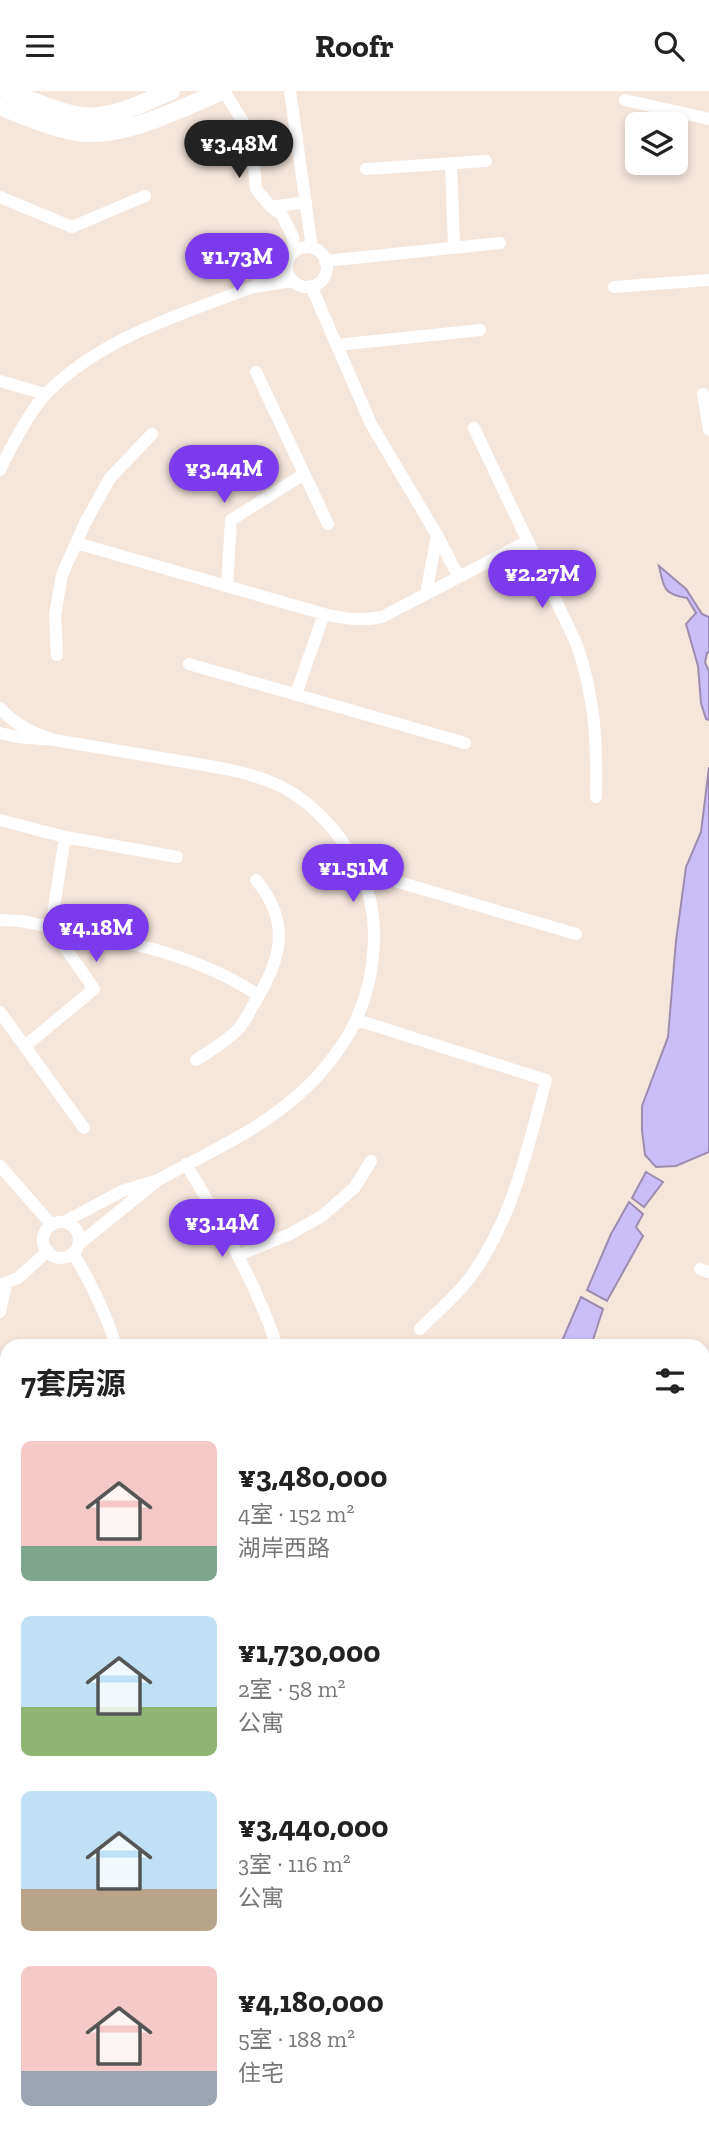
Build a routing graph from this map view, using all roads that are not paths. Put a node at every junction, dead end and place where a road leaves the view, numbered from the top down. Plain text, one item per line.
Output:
1 (8, 91) edge
2 (171, 91) edge
3 (224, 91) edge
4 (290, 91) edge
5 (625, 100) dead end
6 (0, 106) edge
7 (709, 119) edge
8 (297, 136) junction
9 (252, 142) junction
10 (486, 161) dead end
11 (452, 163) junction
12 (366, 169) dead end
13 (145, 196) dead end
14 (0, 197) edge
15 (306, 202) junction
16 (271, 207) junction
17 (500, 243) dead end
18 (454, 247) junction
19 (312, 248) junction
20 (294, 252) junction
21 (325, 261) junction
22 (290, 276) junction
23 (709, 280) edge
24 (311, 286) junction
25 (614, 288) dead end
26 (481, 330) dead end
27 (337, 345) junction
28 (256, 372) dead end
29 (0, 381) edge
30 (45, 394) junction
31 (703, 394) dead end
32 (474, 428) dead end
33 (709, 430) edge
34 (152, 434) dead end
35 (0, 470) edge
36 (304, 474) junction
37 (328, 524) dead end
38 (437, 535) junction
39 (528, 541) junction
40 (76, 543) junction
41 (458, 576) junction
42 (227, 586) junction
43 (426, 594) junction
44 (324, 614) junction
45 (57, 655) dead end
46 (189, 664) dead end
47 (296, 694) junction
48 (0, 708) edge
49 (0, 733) edge
50 (54, 740) junction
51 (465, 743) dead end
52 (596, 797) dead end
53 (0, 820) edge
54 (65, 837) junction
55 (177, 857) dead end
56 (360, 871) junction
57 (256, 880) dead end
58 (0, 920) edge
59 (51, 927) junction
60 (576, 933) dead end
61 (259, 996) junction
62 (0, 1012) edge
63 (357, 1020) junction
64 (25, 1046) junction
65 (196, 1060) dead end
66 (84, 1128) dead end
67 (371, 1161) dead end
68 (187, 1164) junction
69 (0, 1165) edge
70 (158, 1180) junction
71 (58, 1224) junction
72 (76, 1249) junction
73 (48, 1251) junction
74 (239, 1255) junction
75 (3, 1285) edge
76 (0, 1311) edge
77 (420, 1329) dead end
78 (114, 1339) edge
79 (274, 1339) edge

1 - 2 street
3 - 6 street
3 - 9 street
4 - 8 street
5 - 7 street
8 - 9 street
8 - 15 street
9 - 16 street
10 - 11 street
11 - 12 street
11 - 18 street
13 - 14 street
15 - 16 street
15 - 19 street
16 - 20 street
17 - 18 street
18 - 21 street
19 - 20 street
19 - 21 street
20 - 22 street
21 - 24 street
22 - 24 street
22 - 30 street
23 - 25 street
24 - 27 street
26 - 27 street
27 - 38 street
28 - 36 street
29 - 30 street
30 - 35 street
31 - 33 street
32 - 39 street
34 - 40 street
36 - 37 street
36 - 42 street
38 - 41 street
38 - 43 street
39 - 41 street
39 - 52 street
40 - 42 street
40 - 45 street
41 - 43 street
42 - 44 street
43 - 44 street
44 - 47 street
46 - 47 street
47 - 51 street
48 - 50 street
49 - 50 street
50 - 56 street
53 - 54 street
54 - 55 street
54 - 59 street
56 - 60 street
56 - 63 street
57 - 61 street
58 - 59 street
59 - 61 street
59 - 64 street
61 - 65 street
62 - 64 street
63 - 68 street
63 - 77 street
64 - 66 street
67 - 74 street
68 - 70 street
68 - 74 street
69 - 71 street
70 - 71 street
70 - 72 street
71 - 72 street
71 - 73 street
72 - 73 street
72 - 78 street
73 - 75 street
74 - 79 street
75 - 76 street

